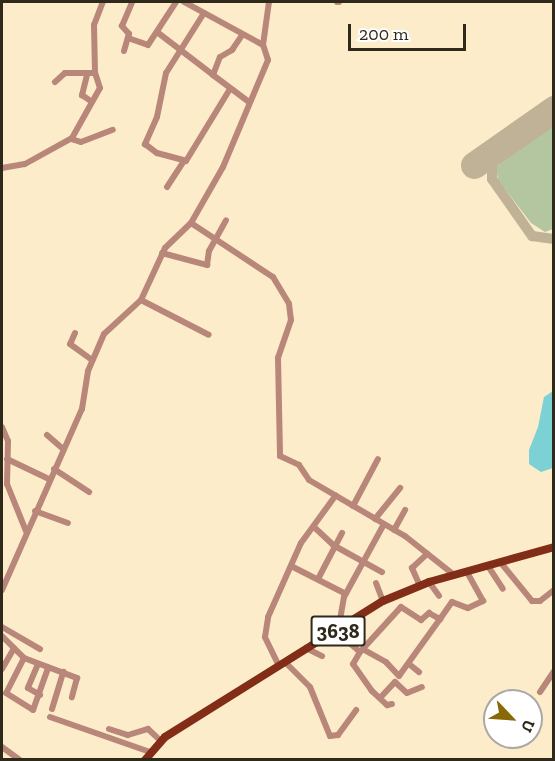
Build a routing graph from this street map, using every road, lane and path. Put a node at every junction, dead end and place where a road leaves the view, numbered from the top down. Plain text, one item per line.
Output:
1 (102, 2) edge
2 (132, 2) edge
3 (176, 2) edge
4 (184, 2) edge
5 (269, 2) edge
6 (204, 13) junction
7 (158, 32) junction
8 (242, 34) junction
9 (128, 38) junction
10 (263, 45) junction
11 (182, 47) junction
12 (124, 51) dead end
13 (95, 73) junction
14 (87, 75) junction
15 (213, 75) junction
16 (55, 82) dead end
17 (230, 89) junction
18 (92, 102) junction
19 (249, 102) junction
20 (112, 130) dead end
21 (71, 139) junction
22 (183, 162) junction
23 (2, 168) edge
24 (167, 187) dead end
25 (226, 220) dead end
26 (191, 222) junction
27 (218, 237) junction
28 (162, 254) junction
29 (141, 300) junction
30 (75, 333) dead end
31 (209, 335) dead end
32 (92, 360) junction
33 (2, 427) edge
34 (47, 435) dead end
35 (63, 449) junction
36 (7, 459) junction
37 (378, 459) dead end
38 (54, 469) junction
39 (49, 480) junction
40 (400, 488) dead end
41 (89, 492) dead end
42 (336, 495) junction
43 (353, 506) junction
44 (405, 510) dead end
45 (35, 511) junction
46 (375, 519) junction
47 (68, 523) dead end
48 (384, 524) junction
49 (314, 528) junction
50 (394, 530) junction
51 (26, 531) junction
52 (342, 533) dead end
53 (333, 545) junction
54 (554, 547) edge
55 (428, 554) junction
56 (364, 562) junction
57 (501, 563) junction
58 (488, 566) junction
59 (293, 567) junction
60 (382, 572) dead end
61 (467, 572) junction
62 (454, 574) junction
63 (318, 579) junction
64 (429, 582) junction
65 (376, 583) dead end
66 (420, 586) junction
67 (503, 589) dead end
68 (2, 590) edge
69 (554, 590) edge
70 (346, 594) junction
71 (440, 596) dead end
72 (395, 597) junction
73 (383, 601) junction
74 (401, 607) junction
75 (440, 619) junction
76 (2, 627) edge
77 (338, 631) junction
78 (2, 636) edge
79 (14, 648) junction
80 (306, 648) junction
81 (40, 649) dead end
82 (361, 650) junction
83 (322, 656) dead end
84 (24, 658) junction
85 (409, 663) junction
86 (38, 664) junction
87 (282, 664) junction
88 (48, 668) junction
89 (2, 669) edge
90 (554, 671) edge
91 (63, 672) junction
92 (418, 672) dead end
93 (422, 687) dead end
94 (542, 689) edge
95 (40, 695) junction
96 (72, 697) dead end
97 (380, 698) junction
98 (392, 704) dead end
99 (52, 709) dead end
100 (356, 710) dead end
101 (50, 717) dead end
102 (109, 729) dead end
103 (160, 740) junction
104 (2, 747) edge
105 (147, 756) edge
106 (20, 759) edge

1 - 13 street
2 - 9 street
3 - 7 street
4 - 6 street
5 - 10 street
6 - 8 street
6 - 11 street
7 - 9 street
7 - 11 street
8 - 10 street
8 - 15 street
9 - 12 street
10 - 19 street
11 - 15 street
11 - 22 street
13 - 14 street
13 - 18 street
14 - 16 street
14 - 18 street
15 - 17 street
17 - 19 street
17 - 22 street
18 - 21 street
19 - 26 street
20 - 21 street
21 - 23 street
22 - 24 street
25 - 27 street
26 - 27 street
26 - 28 street
27 - 28 street
27 - 42 street
28 - 29 street
29 - 31 street
29 - 32 street
30 - 32 street
32 - 35 street
33 - 36 street
34 - 35 street
35 - 38 street
36 - 39 street
36 - 51 street
37 - 43 street
38 - 39 street
38 - 41 street
39 - 45 street
40 - 46 street
42 - 43 street
42 - 49 street
43 - 46 street
44 - 50 street
45 - 47 street
45 - 51 street
46 - 48 street
48 - 50 street
48 - 56 street
49 - 53 street
49 - 59 street
50 - 55 street
51 - 68 street
52 - 53 street
53 - 56 street
53 - 63 street
54 - 57 main road, 3638
55 - 62 street
55 - 66 street
56 - 60 street
56 - 70 street
57 - 58 main road, 3638
57 - 69 street
58 - 61 main road, 3638
58 - 67 street
59 - 63 street
59 - 87 street
61 - 62 main road, 3638
61 - 75 street
62 - 64 main road, 3638
63 - 70 street
64 - 66 main road, 3638
64 - 71 street
65 - 73 street
66 - 72 main road, 3638
70 - 77 street
72 - 73 main road, 3638
72 - 74 street
73 - 77 main road, 3638
74 - 75 street
74 - 82 street
75 - 85 street
76 - 81 street
77 - 80 main road, 3638
77 - 82 street
78 - 79 street
79 - 84 street
79 - 89 street
80 - 83 street
80 - 87 main road, 3638
82 - 85 street
82 - 97 street
84 - 86 street
84 - 95 street
85 - 92 street
86 - 88 street
86 - 95 street
87 - 100 street
87 - 103 main road, 3638
88 - 91 street
88 - 95 street
90 - 94 street
91 - 96 street
91 - 99 street
93 - 97 street
97 - 98 street
101 - 105 street
102 - 103 street
103 - 105 main road, 3638
104 - 106 street

